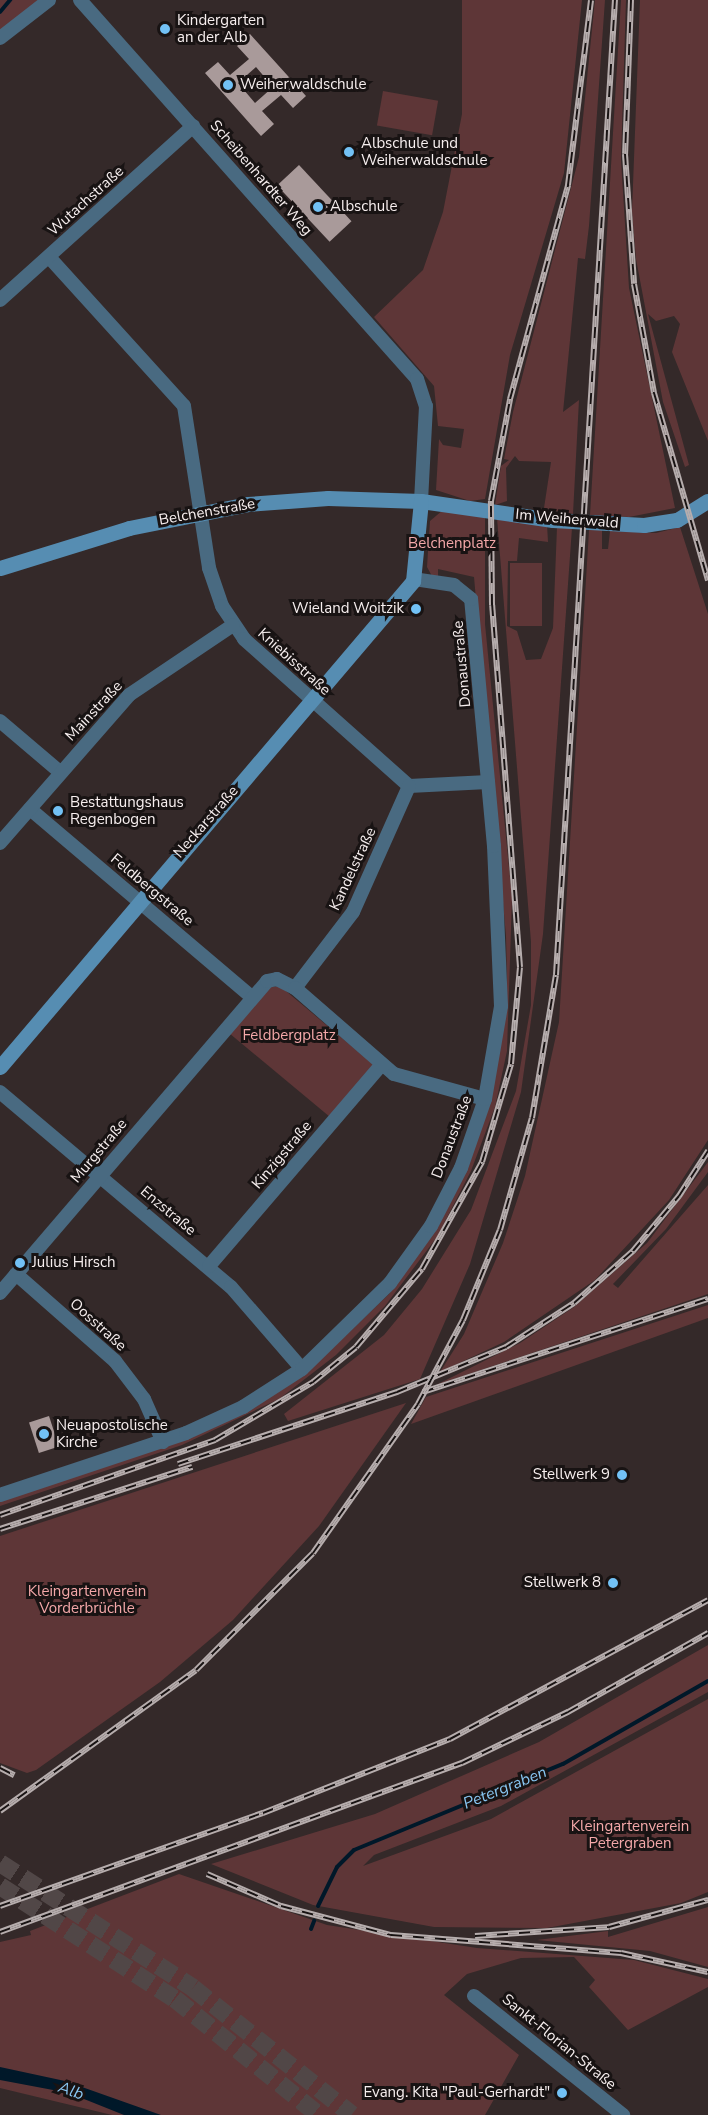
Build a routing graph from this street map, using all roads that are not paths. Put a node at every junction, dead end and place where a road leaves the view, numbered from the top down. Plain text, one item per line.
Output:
1 (49, 0) edge
2 (80, 0) edge
3 (0, 38) edge
4 (193, 126) junction
5 (49, 257) junction
6 (0, 300) edge
7 (421, 501) junction
8 (708, 501) edge
9 (200, 511) junction
10 (0, 568) edge
11 (414, 579) junction
12 (233, 625) junction
13 (312, 700) junction
14 (0, 721) edge
15 (60, 772) junction
16 (488, 782) junction
17 (409, 786) junction
18 (30, 808) junction
19 (0, 843) edge
20 (139, 901) junction
21 (295, 988) junction
22 (252, 997) junction
23 (381, 1065) junction
24 (0, 1067) edge
25 (0, 1092) edge
26 (485, 1099) junction
27 (100, 1176) junction
28 (209, 1266) junction
29 (16, 1274) junction
30 (0, 1293) edge
31 (303, 1369) junction
32 (163, 1442) junction
33 (0, 1495) edge
34 (474, 1995) dead end
35 (623, 2115) edge

1 - 3 street
2 - 4 street, Scheibenhardter Weg
4 - 5 street, Wutachstraße
4 - 7 street, Scheibenhardter Weg
5 - 6 street, Wutachstraße
5 - 9 street, Kniebisstraße
7 - 8 street, Im Weiherwald
7 - 9 street, Belchenstraße
7 - 11 street
9 - 10 street, Belchenstraße
9 - 12 street, Kniebisstraße
11 - 13 street, Neckarstraße
11 - 16 street, Donaustraße
12 - 13 street, Kniebisstraße
12 - 15 street, Mainstraße
13 - 17 street, Kniebisstraße
13 - 20 street, Neckarstraße
14 - 15 street
15 - 18 street, Mainstraße
16 - 17 street
16 - 26 street, Donaustraße
17 - 21 street, Kandelstraße
18 - 19 street, Mainstraße
18 - 20 street, Feldbergstraße
20 - 22 street, Feldbergstraße
20 - 24 street, Neckarstraße
21 - 22 street
21 - 23 street
22 - 27 street, Murgstraße
23 - 26 street
23 - 28 street, Kinzigstraße
25 - 27 street, Enzstraße
26 - 31 street, Donaustraße
27 - 28 street, Enzstraße
27 - 29 street, Murgstraße
28 - 31 street, Enzstraße
29 - 30 street, Murgstraße
29 - 32 street, Oosstraße
31 - 32 street, Donaustraße
32 - 33 street, Donaustraße
34 - 35 street, Sankt-Florian-Straße

